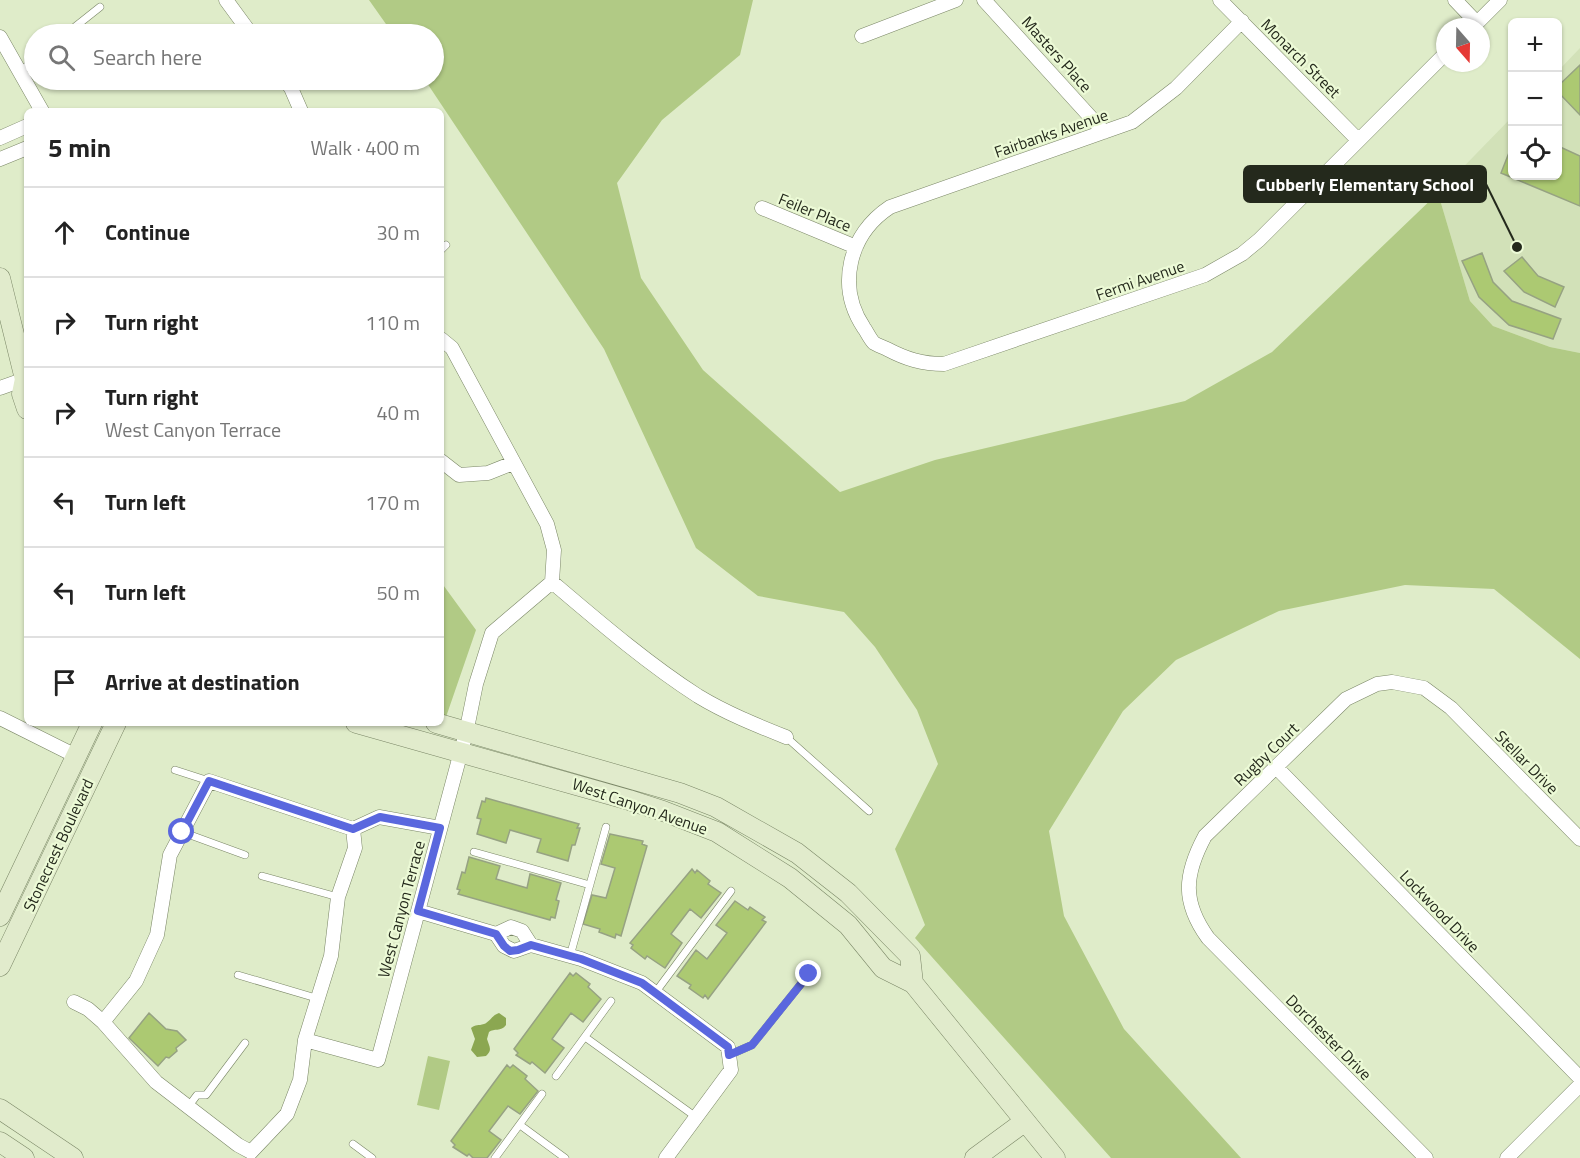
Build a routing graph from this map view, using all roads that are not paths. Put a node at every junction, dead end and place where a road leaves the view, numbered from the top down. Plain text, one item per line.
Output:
1 (226, 0) edge
2 (956, 0) edge
3 (984, 0) edge
4 (1220, 0) edge
5 (1455, 0) edge
6 (1500, 0) edge
7 (100, 7) dead end
8 (1469, 18) edge
9 (1482, 18) edge
10 (1242, 21) junction
11 (79, 24) edge
12 (244, 24) edge
13 (862, 36) dead end
14 (0, 37) edge
15 (1436, 63) edge
16 (24, 68) edge
17 (21, 71) junction
18 (24, 77) edge
19 (31, 90) edge
20 (292, 90) edge
21 (40, 108) edge
22 (300, 108) edge
23 (24, 127) edge
24 (1104, 132) junction
25 (0, 138) edge
26 (1358, 140) junction
27 (24, 149) edge
28 (0, 159) edge
29 (762, 208) dead end
30 (856, 247) junction
31 (0, 278) edge
32 (444, 341) edge
33 (24, 372) edge
34 (24, 381) edge
35 (0, 388) edge
36 (444, 463) edge
37 (513, 463) junction
38 (552, 582) junction
39 (1451, 708) joint
40 (0, 718) edge
41 (91, 726) edge
42 (115, 726) edge
43 (366, 726) edge
44 (444, 726) edge
45 (466, 733) junction
46 (786, 737) joint
47 (460, 754) junction
48 (76, 756) junction
49 (1277, 768) junction
50 (175, 770) dead end
51 (209, 781) junction
52 (869, 811) dead end
53 (606, 827) dead end
54 (440, 828) junction
55 (353, 829) junction
56 (182, 832) junction
57 (1580, 838) edge
58 (474, 852) dead end
59 (245, 855) dead end
60 (262, 876) dead end
61 (590, 885) junction
62 (731, 891) dead end
63 (338, 897) junction
64 (418, 911) junction
65 (0, 916) edge
66 (496, 934) junction
67 (1208, 938) joint
68 (531, 945) junction
69 (570, 956) junction
70 (0, 966) edge
71 (809, 974) dead end
72 (238, 975) dead end
73 (914, 983) junction
74 (655, 993) junction
75 (316, 998) junction
76 (611, 1001) dead end
77 (74, 1002) dead end
78 (104, 1022) junction
79 (585, 1037) junction
80 (304, 1040) junction
81 (245, 1043) dead end
82 (729, 1055) junction
83 (556, 1076) dead end
84 (1580, 1078) edge
85 (1580, 1084) edge
86 (542, 1094) dead end
87 (188, 1107) junction
88 (0, 1109) edge
89 (696, 1117) junction
90 (1024, 1122) junction
91 (520, 1125) junction
92 (0, 1142) edge
93 (353, 1144) dead end
94 (251, 1155) edge
95 (24, 1158) edge
96 (73, 1158) edge
97 (372, 1158) edge
98 (495, 1158) edge
99 (566, 1158) edge
100 (666, 1158) edge
101 (975, 1158) edge
102 (1055, 1158) edge
103 (1426, 1158) edge
104 (1507, 1158) edge

1 - 12 street
2 - 13 street
3 - 24 street, Masters Place
4 - 10 street, Monarch Street
5 - 8 street
6 - 9 street
7 - 11 lane
10 - 24 street, Fairbanks Avenue
10 - 26 street, Monarch Street
14 - 17 street
15 - 26 street, Fermi Avenue
16 - 17 lane
17 - 18 street
19 - 21 street
20 - 22 street
23 - 25 street
24 - 30 street, Fairbanks Avenue
26 - 30 street, Fermi Avenue
27 - 28 street
29 - 30 street, Feiler Place
31 - 33 street
32 - 37 street
34 - 35 street
36 - 37 street
37 - 38 street
38 - 45 street, West Canyon Terrace
38 - 46 street
39 - 49 street, Rugby Court
39 - 57 street, Stellar Drive
40 - 48 street, Stonecrest Boulevard
41 - 48 street, Stonecrest Boulevard
42 - 70 street, Stonecrest Boulevard
43 - 47 street, West Canyon Avenue
44 - 45 street, West Canyon Avenue
45 - 47 street, West Canyon Terrace
45 - 73 street, West Canyon Avenue
46 - 52 lane
47 - 54 street, West Canyon Terrace
47 - 73 street, West Canyon Avenue
48 - 65 street, Stonecrest Boulevard
49 - 67 street, Rugby Court
49 - 84 street, Lockwood Drive
50 - 51 lane
51 - 55 street
51 - 56 street
53 - 61 lane
54 - 55 street
54 - 64 street, West Canyon Terrace
55 - 63 street
56 - 59 lane
56 - 78 street
58 - 61 lane
60 - 63 lane
61 - 69 lane
62 - 74 lane
63 - 75 street
64 - 66 street
64 - 80 street, West Canyon Terrace
66 - 68 street
66 - 68 street
67 - 103 street, Dorchester Drive
68 - 69 street
69 - 74 street
71 - 82 lane
72 - 75 lane
73 - 90 street, West Canyon Avenue
74 - 82 street
75 - 80 street
76 - 79 lane
77 - 78 street
78 - 87 street
79 - 83 lane
79 - 89 lane
80 - 94 street
81 - 87 lane
82 - 89 street
85 - 104 street
86 - 91 lane
87 - 94 street
88 - 96 street
89 - 100 street
90 - 101 street
90 - 102 street, West Canyon Avenue
91 - 98 lane
91 - 99 lane
92 - 95 street
93 - 97 lane

